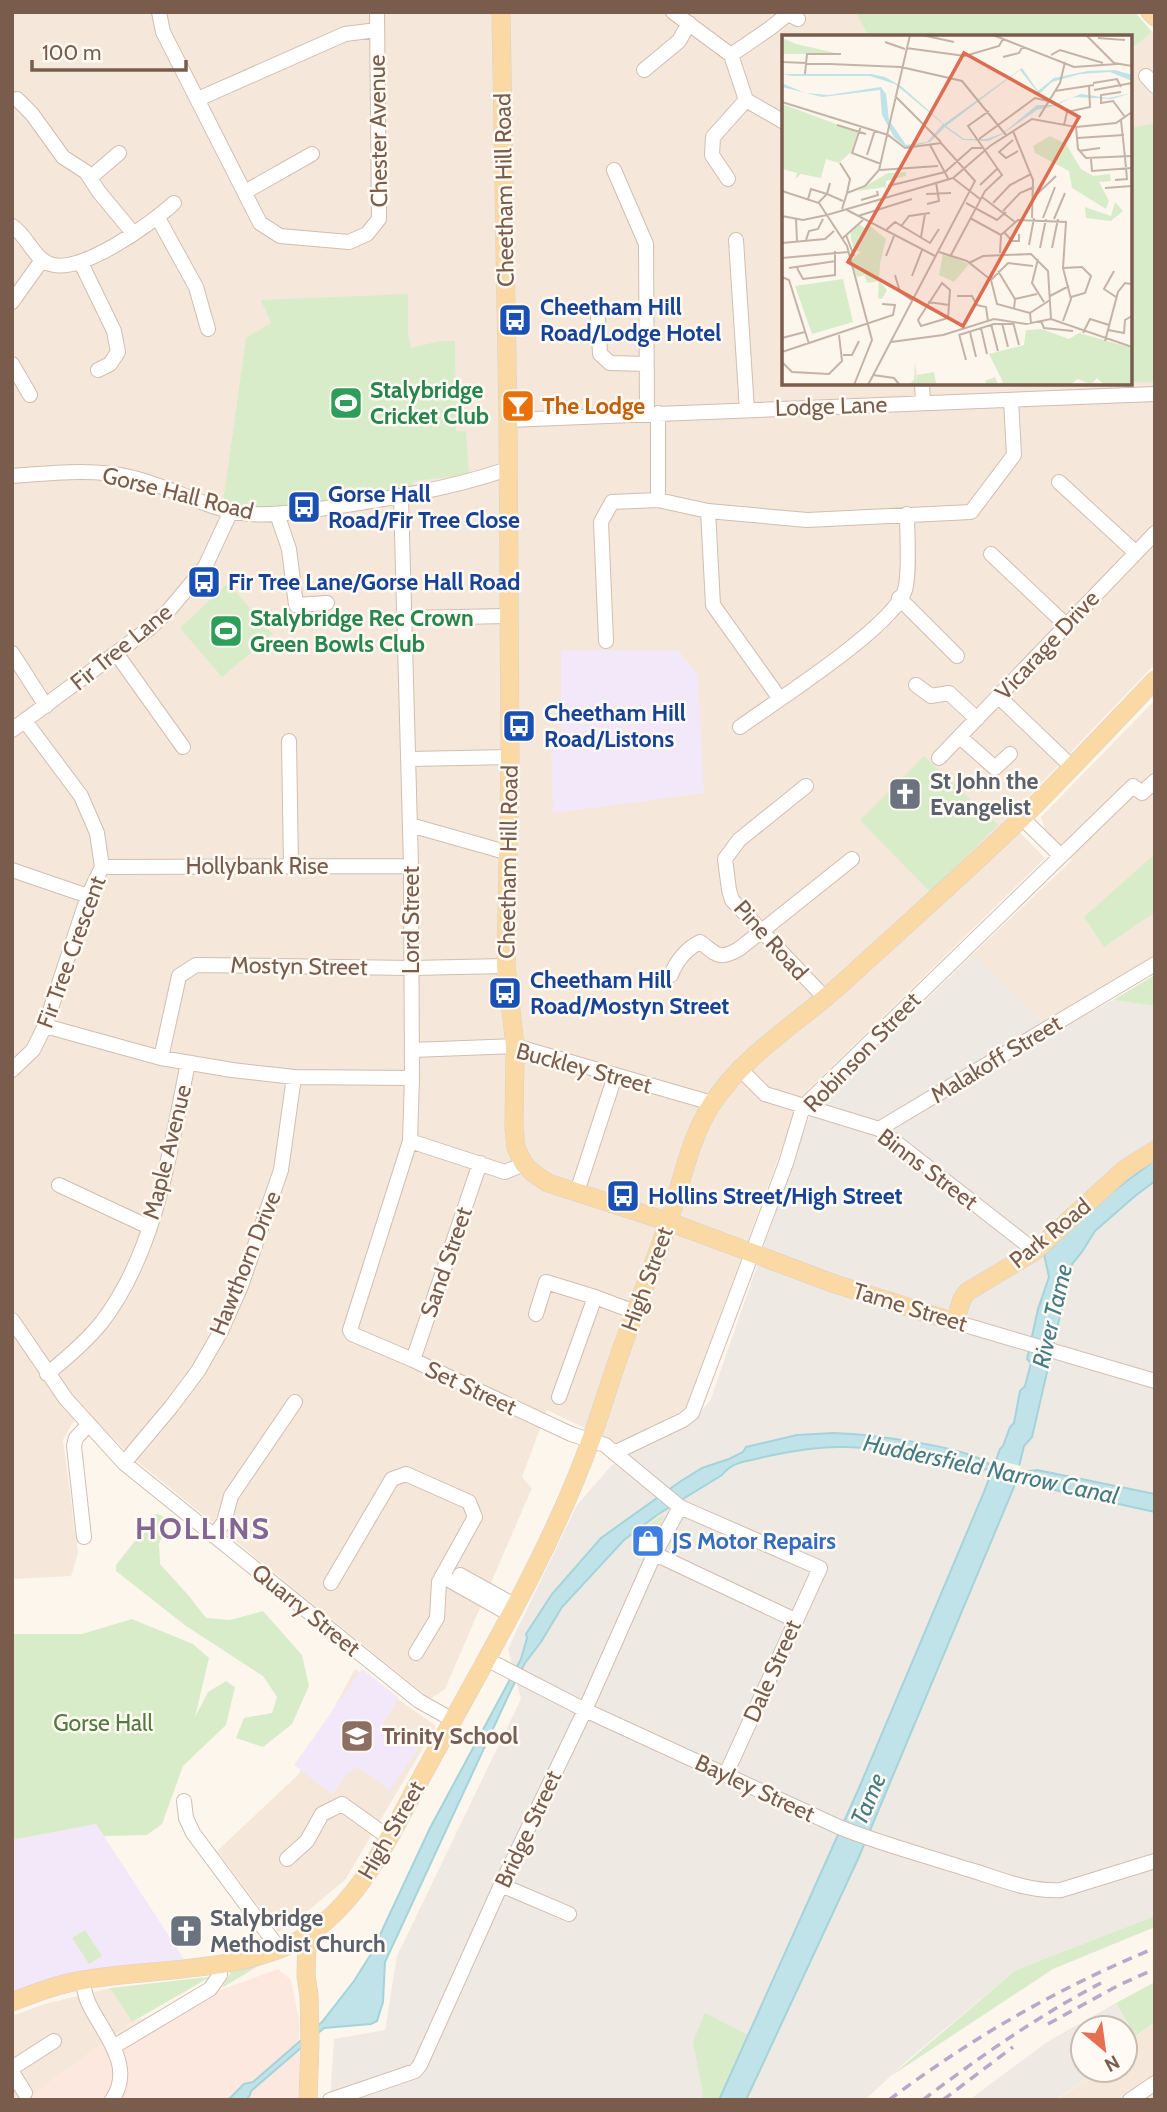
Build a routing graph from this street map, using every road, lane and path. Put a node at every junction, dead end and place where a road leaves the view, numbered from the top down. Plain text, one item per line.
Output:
1 (159, 12) edge
2 (377, 12) edge
3 (501, 12) edge
4 (673, 12) edge
5 (1150, 12) edge
6 (1155, 18) edge
7 (798, 19) dead end
8 (689, 23) junction
9 (377, 30) junction
10 (731, 55) junction
11 (644, 70) dead end
12 (16, 99) dead end
13 (198, 99) junction
14 (746, 100) junction
15 (782, 121) edge
16 (119, 153) dead end
17 (312, 154) dead end
18 (614, 170) dead end
19 (90, 178) junction
20 (728, 179) dead end
21 (244, 192) junction
22 (174, 203) dead end
23 (158, 218) junction
24 (12, 226) edge
25 (133, 233) junction
26 (736, 240) dead end
27 (42, 260) junction
28 (81, 263) junction
29 (12, 302) edge
30 (598, 316) dead end
31 (208, 329) dead end
32 (12, 364) edge
33 (646, 364) junction
34 (98, 370) dead end
35 (922, 385) edge
36 (1155, 394) edge
37 (30, 395) dead end
38 (1011, 400) junction
39 (923, 403) junction
40 (747, 410) junction
41 (652, 413) junction
42 (508, 420) junction
43 (508, 469) junction
44 (12, 476) edge
45 (1059, 482) dead end
46 (401, 496) junction
47 (658, 500) junction
48 (231, 511) junction
49 (708, 511) junction
50 (277, 514) junction
51 (907, 514) junction
52 (1155, 533) edge
53 (1135, 552) junction
54 (991, 554) dead end
55 (900, 598) junction
56 (327, 603) dead end
57 (508, 616) junction
58 (404, 618) junction
59 (1066, 625) junction
60 (606, 641) dead end
61 (12, 653) edge
62 (116, 653) junction
63 (957, 656) dead end
64 (1155, 680) edge
65 (916, 685) dead end
66 (998, 696) junction
67 (779, 699) junction
68 (46, 706) junction
69 (977, 719) junction
70 (25, 720) junction
71 (740, 727) dead end
72 (12, 730) edge
73 (960, 737) junction
74 (289, 741) dead end
75 (183, 747) dead end
76 (1010, 754) dead end
77 (510, 757) junction
78 (939, 758) dead end
79 (409, 759) junction
80 (1072, 767) junction
81 (1155, 781) edge
82 (806, 786) dead end
83 (1022, 818) junction
84 (410, 825) junction
85 (509, 853) junction
86 (1061, 856) junction
87 (852, 859) dead end
88 (290, 865) junction
89 (411, 866) junction
90 (102, 867) junction
91 (12, 870) edge
92 (88, 896) junction
93 (761, 932) junction
94 (1155, 964) edge
95 (506, 966) junction
96 (411, 968) junction
97 (671, 975) dead end
98 (826, 999) junction
99 (45, 1026) junction
100 (515, 1046) junction
101 (412, 1050) junction
102 (161, 1058) junction
103 (188, 1063) junction
104 (739, 1069) junction
105 (12, 1070) edge
106 (615, 1076) junction
107 (294, 1077) junction
108 (412, 1078) junction
109 (712, 1103) junction
110 (803, 1107) junction
111 (879, 1129) junction
112 (411, 1141) junction
113 (1155, 1150) edge
114 (480, 1163) junction
115 (524, 1164) junction
116 (59, 1185) dead end
117 (577, 1192) junction
118 (669, 1222) junction
119 (149, 1227) junction
120 (1035, 1251) junction
121 (751, 1254) junction
122 (595, 1297) junction
123 (635, 1312) junction
124 (536, 1314) dead end
125 (12, 1320) edge
126 (955, 1322) junction
127 (352, 1334) joint
128 (412, 1360) junction
129 (47, 1374) junction
130 (1155, 1381) edge
131 (559, 1397) dead end
132 (295, 1402) dead end
133 (88, 1425) junction
134 (591, 1440) junction
135 (614, 1452) junction
136 (124, 1463) junction
137 (680, 1507) junction
138 (214, 1536) junction
139 (84, 1537) dead end
140 (654, 1554) junction
141 (820, 1568) joint
142 (445, 1571) junction
143 (331, 1583) dead end
144 (514, 1610) junction
145 (795, 1620) junction
146 (416, 1653) dead end
147 (488, 1660) junction
148 (585, 1710) junction
149 (453, 1720) junction
150 (726, 1774) junction
151 (184, 1801) dead end
152 (388, 1837) junction
153 (286, 1859) dead end
154 (1155, 1861) edge
155 (501, 1885) junction
156 (569, 1914) dead end
157 (307, 1936) junction
158 (280, 1950) junction
159 (220, 1963) junction
160 (306, 1976) junction
161 (82, 1980) junction
162 (12, 2003) edge
163 (54, 2041) dead end
164 (113, 2047) junction
165 (12, 2070) edge
166 (1155, 2083) edge
167 (24, 2094) dead end
168 (112, 2100) edge
169 (308, 2100) edge
170 (330, 2100) edge
171 (1130, 2100) edge

1 - 13 street, Chester Avenue
2 - 9 street, Chester Avenue
3 - 42 main road, Cheetham Hill Road
4 - 8 street
5 - 6 main road
7 - 10 street
8 - 10 street
8 - 11 street
9 - 13 street
9 - 21 street, Chester Avenue
10 - 14 street
12 - 19 street
13 - 21 street, Chester Avenue
14 - 15 street
14 - 20 street
16 - 19 street
17 - 21 street
18 - 33 street
19 - 25 street
22 - 23 street
23 - 25 street
23 - 31 street
24 - 27 street
25 - 28 street
26 - 40 street
27 - 28 street
27 - 29 street
28 - 34 street
30 - 33 street
32 - 37 street
33 - 41 street
35 - 39 street
36 - 38 street, Lodge Lane
38 - 39 street, Lodge Lane
38 - 51 street
39 - 40 street, Lodge Lane
40 - 41 street, Lodge Lane
41 - 42 street, Lodge Lane
41 - 47 street
42 - 43 main road, Cheetham Hill Road
43 - 46 street, Gorse Hall Road
43 - 57 main road, Cheetham Hill Road
44 - 48 street, Gorse Hall Road
45 - 53 street
46 - 50 street, Gorse Hall Road
46 - 58 street, Lord Street
47 - 49 street
47 - 60 street
48 - 50 street, Gorse Hall Road
48 - 62 street, Fir Tree Lane
49 - 51 street
49 - 67 street
50 - 56 street
51 - 55 street
52 - 53 street, Vicarage Drive
53 - 59 street, Vicarage Drive
54 - 59 street
55 - 63 street
55 - 67 street
57 - 58 street
57 - 77 main road, Cheetham Hill Road
58 - 79 street, Lord Street
59 - 66 street, Vicarage Drive
61 - 68 street
62 - 68 street, Fir Tree Lane
62 - 75 street
64 - 80 main road, High Street
65 - 69 street
66 - 69 street, Vicarage Drive
66 - 80 street
67 - 71 street
68 - 70 street, Fir Tree Lane
69 - 73 street, Vicarage Drive
70 - 72 street, Fir Tree Lane
70 - 90 street, Fir Tree Crescent
73 - 76 street
73 - 78 street, Vicarage Drive
74 - 88 street
77 - 79 street
77 - 85 main road, Cheetham Hill Road
79 - 84 street, Lord Street
80 - 83 main road, High Street
81 - 86 street, Robinson Street
82 - 93 street, Pine Road
83 - 86 street
83 - 98 main road, High Street
84 - 85 street
84 - 89 street, Lord Street
85 - 95 main road, Cheetham Hill Road
86 - 110 street, Robinson Street
87 - 93 street
88 - 89 street, Hollybank Rise
88 - 90 street, Hollybank Rise
89 - 96 street, Lord Street
90 - 92 street, Fir Tree Crescent
91 - 92 street
92 - 99 street, Fir Tree Crescent
93 - 97 street
93 - 98 street, Pine Road
94 - 111 street, Malakoff Street
95 - 96 street, Mostyn Street
95 - 100 main road, Cheetham Hill Road
96 - 101 street, Lord Street
96 - 102 street, Mostyn Street
98 - 104 main road, High Street
99 - 102 street
99 - 105 street, Fir Tree Crescent
100 - 101 street, Buckley Street
100 - 106 street, Buckley Street
100 - 115 main road, Cheetham Hill Road
101 - 108 street, Lord Street
102 - 103 street
103 - 107 street
103 - 119 street, Maple Avenue
104 - 109 main road, High Street
104 - 110 street, Binns Street
106 - 109 street, Buckley Street
106 - 117 street
107 - 108 street
107 - 136 street, Hawthorn Drive
108 - 112 street, Lord Street
109 - 118 main road, High Street
110 - 111 street, Binns Street
110 - 121 street, Robinson Street
111 - 120 street, Binns Street
112 - 114 street
112 - 127 street, Lord Street
113 - 120 main road, Park Road
114 - 115 street
114 - 128 street, Sand Street
115 - 117 main road, Tame Street
116 - 119 street
117 - 118 main road, Tame Street
118 - 121 main road, Tame Street
118 - 123 main road, High Street
119 - 129 street, Maple Avenue
120 - 126 main road, Park Road
121 - 126 main road, Tame Street
121 - 135 street, Robinson Street
122 - 123 street
122 - 124 street
122 - 131 street
123 - 134 main road, High Street
125 - 129 street, Quarry Street
126 - 130 street, Tame Street
127 - 128 street, Set Street
128 - 134 street, Set Street
129 - 133 street, Quarry Street
132 - 138 street
133 - 136 street, Quarry Street
133 - 139 street
134 - 135 street, Set Street
134 - 144 main road, High Street
135 - 137 street, Set Street
136 - 138 street, Quarry Street
137 - 140 street, Bridge Street
137 - 141 street, Set Street
138 - 149 street, Quarry Street
140 - 145 street
140 - 148 street, Bridge Street
141 - 145 street, Dale Street
142 - 143 street
142 - 144 street
142 - 146 street
144 - 147 main road, High Street
145 - 150 street, Dale Street
147 - 148 street, Bayley Street
147 - 149 main road, High Street
148 - 150 street, Bayley Street
148 - 155 street, Bridge Street
149 - 152 main road, High Street
150 - 154 street, Bayley Street
151 - 158 street
152 - 153 street
152 - 157 main road, High Street
155 - 156 street
155 - 170 street, Bridge Street
157 - 158 main road
157 - 160 main road
158 - 159 main road
158 - 160 main road
159 - 161 main road
159 - 164 street
160 - 169 main road
161 - 162 main road
161 - 164 street
163 - 165 street
164 - 168 street
165 - 167 street
166 - 171 street

